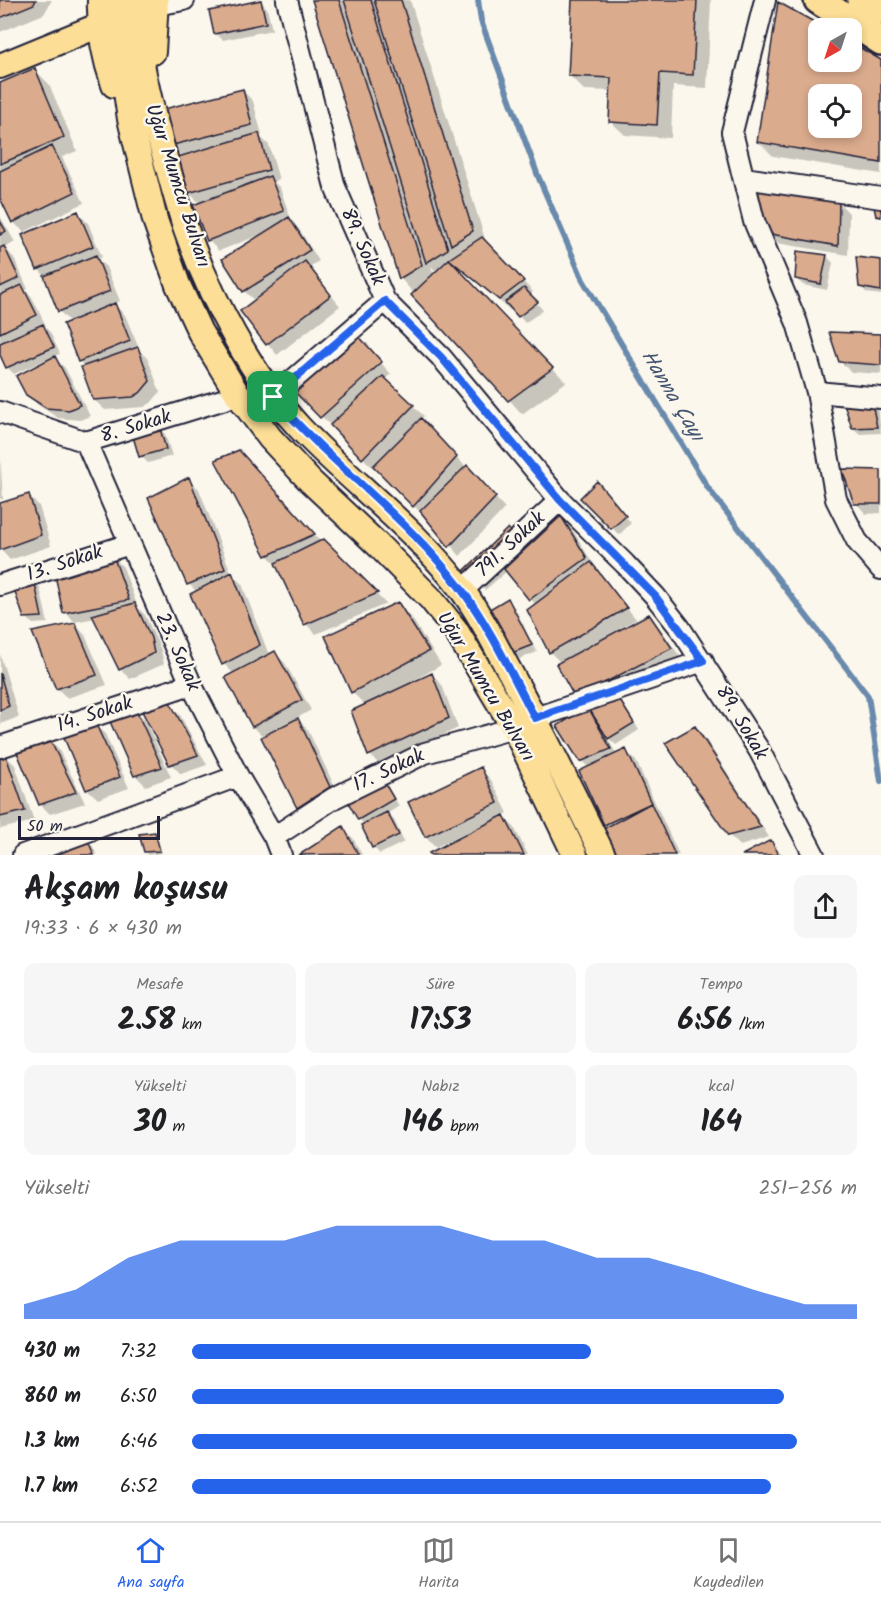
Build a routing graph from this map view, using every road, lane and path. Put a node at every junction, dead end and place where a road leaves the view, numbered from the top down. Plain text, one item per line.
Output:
1 (100, 0) edge
2 (121, 0) edge
3 (184, 0) edge
4 (287, 0) edge
5 (765, 0) edge
6 (818, 0) edge
7 (861, 0) edge
8 (150, 2) edge
9 (881, 11) edge
10 (100, 25) junction
11 (881, 41) edge
12 (0, 66) edge
13 (130, 119) junction
14 (744, 178) junction
15 (881, 198) edge
16 (385, 301) junction
17 (817, 392) junction
18 (238, 395) junction
19 (273, 397) junction
20 (881, 398) edge
21 (0, 412) edge
22 (86, 442) junction
23 (560, 500) junction
24 (130, 544) junction
25 (881, 569) edge
26 (0, 585) edge
27 (462, 591) junction
28 (703, 661) junction
29 (191, 684) junction
30 (524, 723) junction
31 (0, 747) edge
32 (238, 776) junction
33 (278, 846) edge
34 (22, 855) edge
35 (574, 855) edge
36 (603, 855) edge
37 (814, 855) edge

1 - 10 main road
2 - 13 main road, Uğur Mumcu Bulvarı
3 - 8 street
4 - 16 street, 89. Sokak
5 - 14 street
6 - 11 highway
7 - 9 highway
8 - 19 main road, Uğur Mumcu Bulvarı
10 - 12 main road
10 - 13 main road
13 - 18 main road, Uğur Mumcu Bulvarı
14 - 15 street
14 - 17 street
16 - 19 street
16 - 23 street, 89. Sokak
17 - 20 street
17 - 25 street
18 - 22 street, 8. Sokak
18 - 30 main road, Uğur Mumcu Bulvarı
19 - 27 main road, Uğur Mumcu Bulvarı
21 - 22 street, 8. Sokak
22 - 24 street, 23. Sokak
23 - 27 street, 791. Sokak
23 - 28 street, 89. Sokak
24 - 26 street, 13. Sokak
24 - 29 street, 23. Sokak
27 - 30 main road, Uğur Mumcu Bulvarı
28 - 30 street, 17. Sokak
28 - 37 street, 89. Sokak
29 - 31 street, 14. Sokak
29 - 32 street, 23. Sokak
30 - 33 street, 17. Sokak
30 - 35 main road, Uğur Mumcu Bulvarı
30 - 36 main road, Uğur Mumcu Bulvarı
32 - 33 street, 23. Sokak
32 - 34 street

